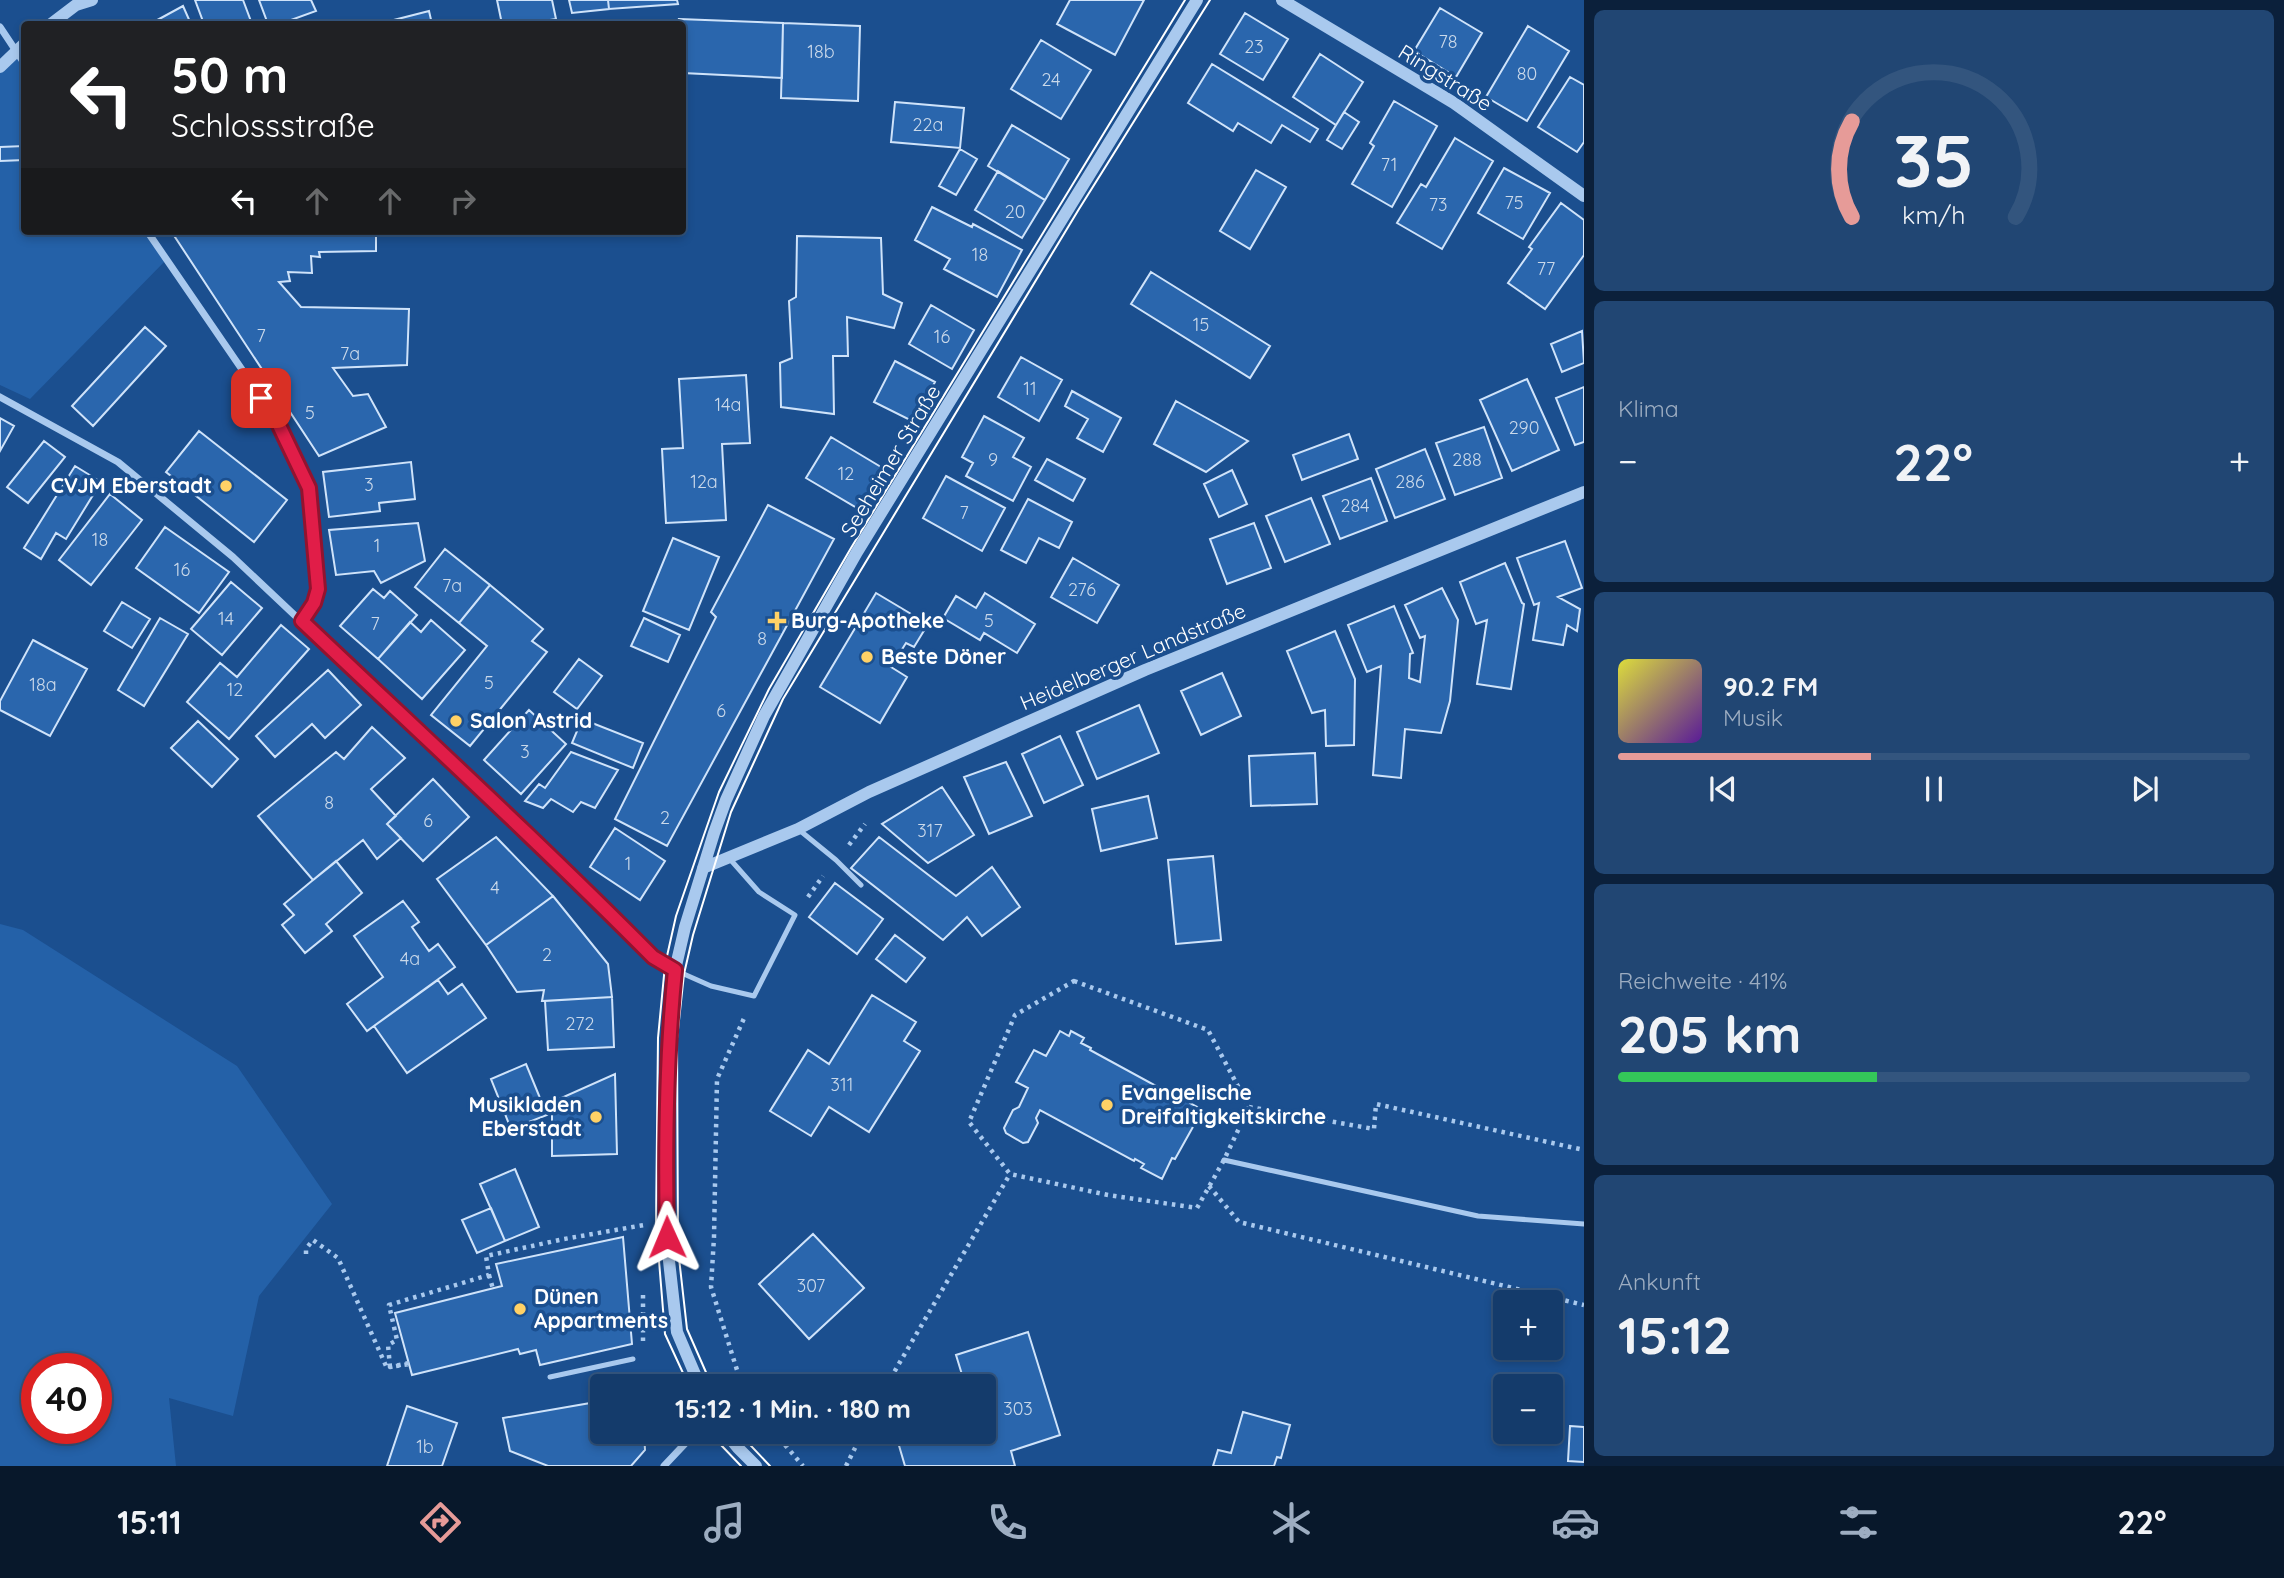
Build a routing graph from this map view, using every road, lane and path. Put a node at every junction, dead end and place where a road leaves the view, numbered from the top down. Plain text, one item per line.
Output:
1 (92, 0) edge
2 (1197, 0) edge
3 (1282, 0) edge
4 (55, 21) edge
5 (0, 27) edge
6 (20, 48) edge
7 (0, 67) edge
8 (1584, 196) edge
9 (149, 235) edge
10 (0, 397) edge
11 (1584, 492) edge
12 (302, 621) junction
13 (799, 829) junction
14 (729, 858) junction
15 (703, 868) junction
16 (862, 885) dead end
17 (675, 970) junction
18 (754, 996) junction
19 (1249, 1107) junction
20 (1584, 1150) edge
21 (1224, 1160) junction
22 (1010, 1174) junction
23 (1209, 1186) junction
24 (667, 1222) junction
25 (1584, 1224) edge
26 (306, 1254) dead end
27 (489, 1275) junction
28 (493, 1289) dead end
29 (1584, 1305) edge
30 (633, 1359) dead end
31 (409, 1364) dead end
32 (390, 1367) junction
33 (695, 1374) edge
34 (738, 1374) edge
35 (893, 1374) edge
36 (550, 1377) dead end
37 (685, 1444) edge
38 (735, 1444) edge
39 (784, 1444) edge
40 (857, 1444) edge
41 (664, 1466) edge
42 (756, 1466) edge
43 (803, 1466) edge
44 (846, 1466) edge

1 - 4 street
2 - 15 street, Seeheimer Straße
3 - 8 street, Ringstraße
5 - 6 street
6 - 7 street
9 - 12 street
10 - 12 street
11 - 13 street, Heidelberger Landstraße
12 - 17 street
13 - 14 street, Heidelberger Landstraße
13 - 16 lane
14 - 15 street, Heidelberger Landstraße
14 - 18 lane
15 - 17 street, Seeheimer Straße
17 - 18 lane
17 - 24 street
18 - 34 path
19 - 20 path
19 - 21 path
19 - 22 path
21 - 23 path
21 - 25 lane
22 - 23 path
22 - 35 path
23 - 29 path
24 - 27 path
24 - 33 street
26 - 32 path
27 - 28 path
27 - 32 path
30 - 36 lane
31 - 32 path
37 - 41 street
38 - 42 street
39 - 43 path
40 - 44 path

